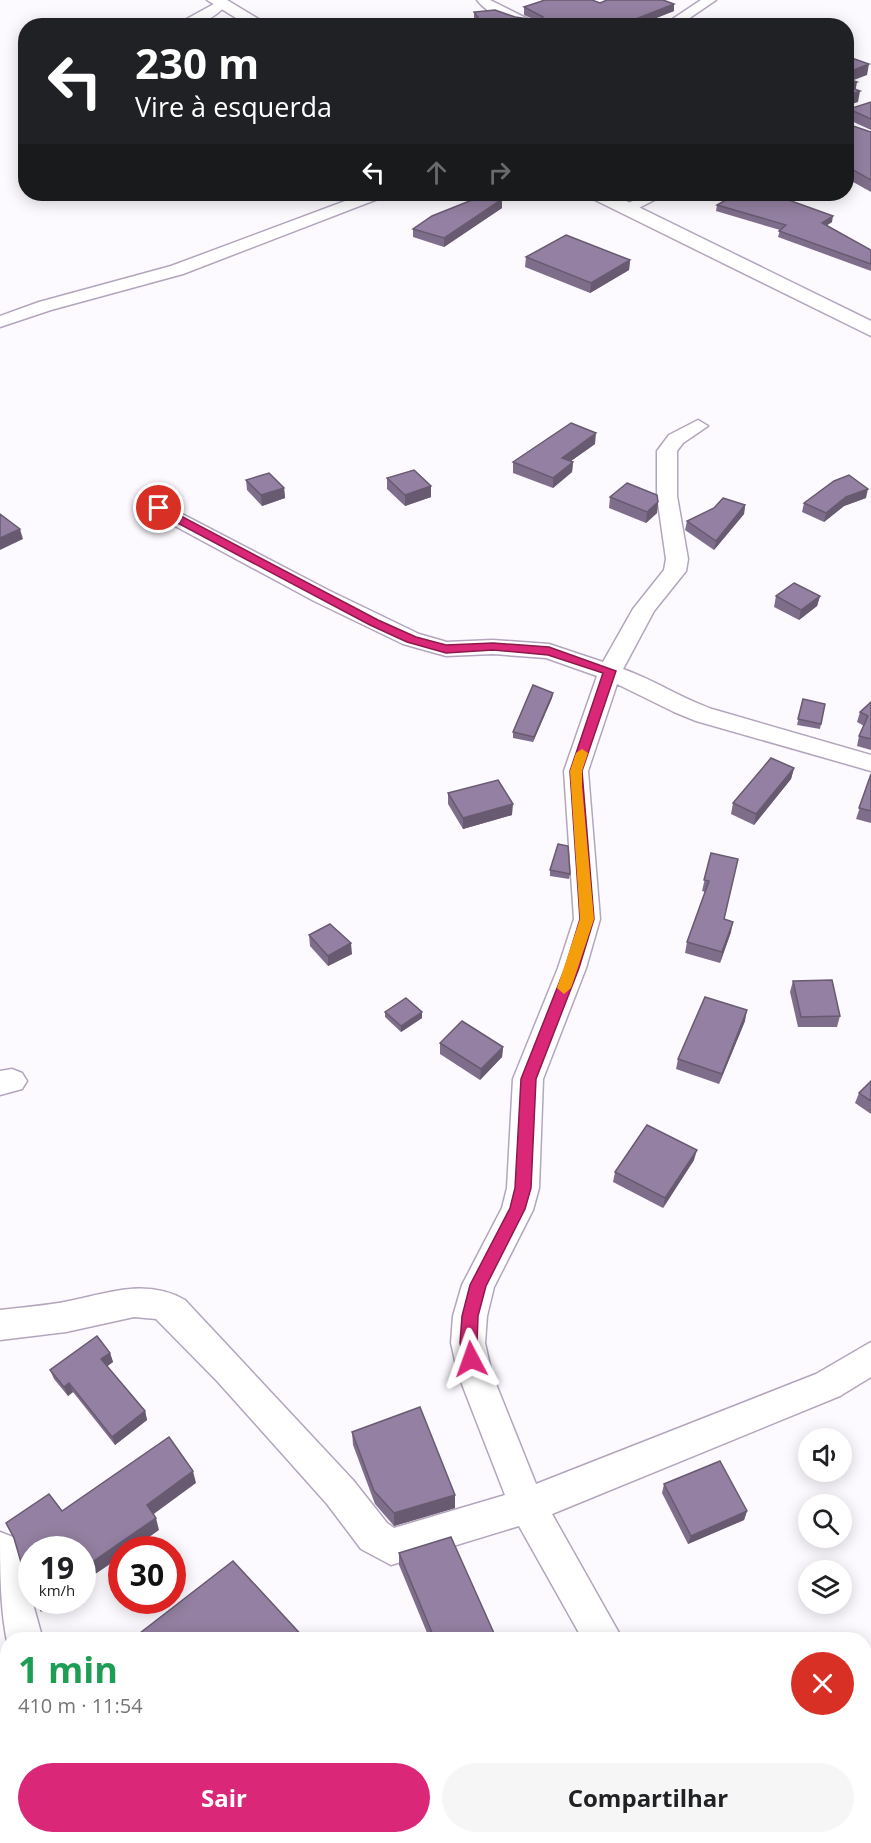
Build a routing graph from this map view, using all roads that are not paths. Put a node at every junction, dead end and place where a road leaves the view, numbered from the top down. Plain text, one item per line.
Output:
1 (483, 0) edge
2 (710, 0) edge
3 (218, 2) edge
4 (200, 18) edge
5 (247, 18) edge
6 (517, 18) edge
7 (681, 18) edge
8 (359, 201) edge
9 (612, 201) edge
10 (642, 201) edge
11 (627, 208) junction
12 (0, 322) edge
13 (871, 328) edge
14 (698, 426) dead end
15 (159, 508) dead end
16 (610, 671) junction
17 (871, 763) edge
18 (0, 1325) edge
19 (871, 1358) edge
20 (527, 1506) junction
21 (0, 1551) edge
22 (22, 1632) edge
23 (599, 1632) edge

1 - 6 street
2 - 7 street
3 - 4 street
3 - 5 street
8 - 12 street
9 - 11 street
10 - 11 street
11 - 13 street
14 - 16 street
15 - 16 street
16 - 17 street
16 - 20 street
18 - 20 street
19 - 20 street
20 - 23 street
21 - 22 street

